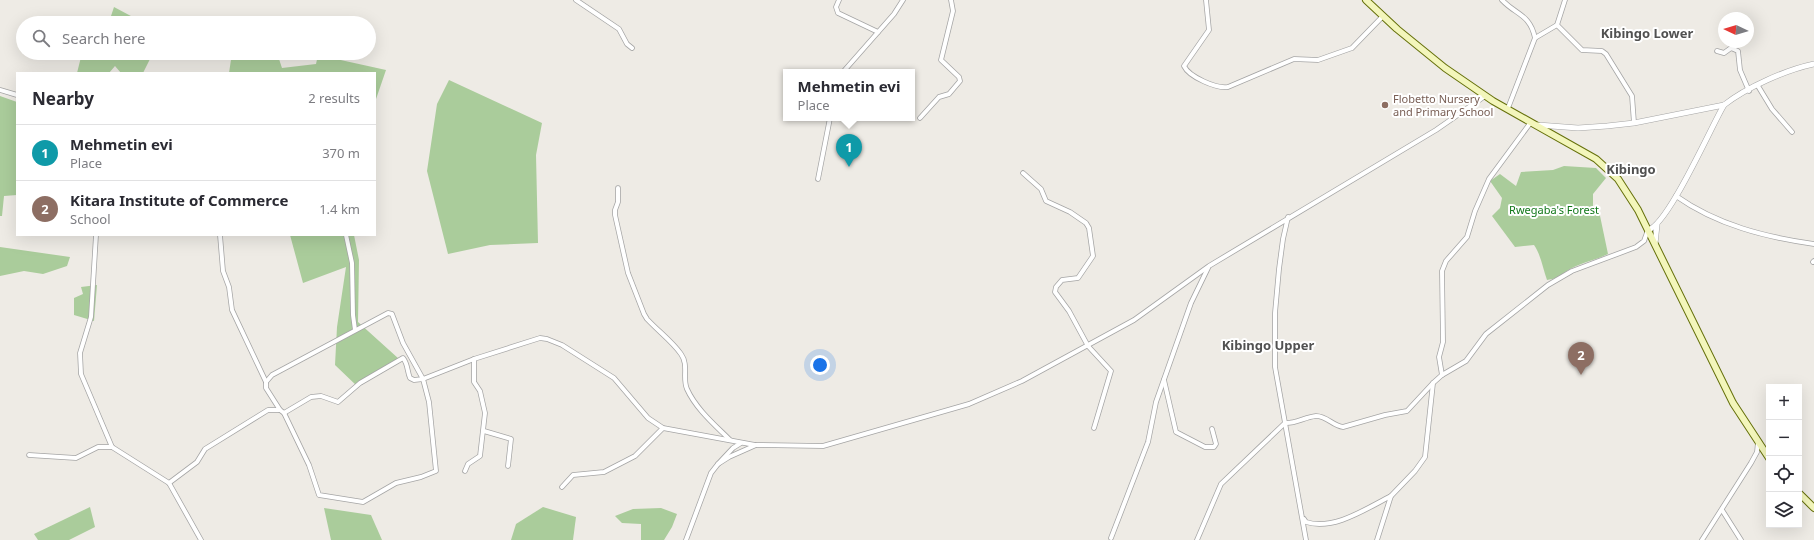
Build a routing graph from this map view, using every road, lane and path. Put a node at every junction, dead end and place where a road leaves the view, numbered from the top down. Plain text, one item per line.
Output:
1 (576, 0) edge
2 (839, 0) edge
3 (903, 0) edge
4 (951, 0) edge
5 (1206, 0) edge
6 (1366, 0) edge
7 (1502, 0) edge
8 (1565, 0) edge
9 (1383, 16) junction
10 (1557, 25) junction
11 (878, 32) junction
12 (1535, 38) junction
13 (632, 48) dead end
14 (1717, 51) dead end
15 (1814, 64) edge
16 (847, 69) edge
17 (1758, 86) junction
18 (0, 90) edge
19 (1749, 91) junction
20 (16, 95) edge
21 (1486, 96) junction
22 (1724, 105) junction
23 (1508, 108) junction
24 (920, 118) dead end
25 (829, 121) edge
26 (1531, 122) junction
27 (1634, 123) junction
28 (1538, 125) junction
29 (1792, 132) dead end
30 (1023, 173) dead end
31 (818, 179) dead end
32 (618, 188) dead end
33 (1676, 196) junction
34 (1288, 218) junction
35 (1657, 225) junction
36 (1648, 230) junction
37 (96, 236) edge
38 (220, 236) edge
39 (346, 236) edge
40 (1814, 244) edge
41 (1655, 246) junction
42 (1209, 266) junction
43 (355, 330) junction
44 (1088, 346) junction
45 (474, 359) junction
46 (1442, 375) junction
47 (423, 379) junction
48 (1164, 380) junction
49 (266, 382) junction
50 (1433, 383) junction
51 (280, 410) junction
52 (284, 414) junction
53 (1285, 423) junction
54 (663, 428) junction
55 (1094, 428) dead end
56 (1212, 429) dead end
57 (484, 431) junction
58 (731, 441) junction
59 (741, 442) junction
60 (1758, 442) junction
61 (756, 445) junction
62 (112, 448) junction
63 (29, 455) dead end
64 (1768, 456) edge
65 (718, 464) junction
66 (508, 466) dead end
67 (465, 471) dead end
68 (169, 483) junction
69 (562, 487) dead end
70 (1391, 496) junction
71 (1802, 496) edge
72 (1814, 508) edge
73 (1722, 510) junction
74 (1302, 515) junction
75 (1111, 538) dead end
76 (201, 540) edge
77 (686, 540) edge
78 (1197, 540) edge
79 (1306, 540) edge
80 (1377, 540) edge
81 (1702, 540) edge
82 (1741, 540) edge

1 - 13 street
2 - 11 street
3 - 11 street
4 - 24 street
5 - 9 street
6 - 9 main road
7 - 12 street
8 - 10 street
9 - 21 main road
10 - 12 street
10 - 27 street
11 - 16 street
12 - 23 street
14 - 19 street
15 - 17 street
17 - 19 street
17 - 29 street
18 - 20 street
19 - 22 street
21 - 23 main road
21 - 34 street
22 - 27 street
22 - 33 street
23 - 26 main road
25 - 31 street
26 - 28 main road
26 - 46 street
27 - 28 street
28 - 36 main road
30 - 44 street
32 - 58 street
33 - 35 street
33 - 40 street
34 - 42 street
34 - 53 street
35 - 36 street
35 - 41 street
36 - 41 main road
36 - 46 street
37 - 62 street
38 - 49 street
39 - 43 street
41 - 60 main road
42 - 44 street
42 - 48 street
43 - 47 street
43 - 49 street
44 - 55 street
44 - 61 street
45 - 47 street
45 - 54 street
45 - 57 street
46 - 50 street
47 - 52 street
47 - 52 street
48 - 56 street
48 - 75 street
49 - 51 street
50 - 53 street
50 - 70 street
51 - 52 street
51 - 68 street
53 - 74 street
53 - 78 street
54 - 58 street
54 - 69 street
57 - 66 street
57 - 67 street
58 - 59 street
59 - 61 street
59 - 65 street
60 - 64 main road
60 - 73 street
61 - 65 street
62 - 63 street
62 - 68 street
65 - 77 street
68 - 76 street
70 - 74 street
70 - 80 street
71 - 72 main road
73 - 81 street
73 - 82 street
74 - 79 street

